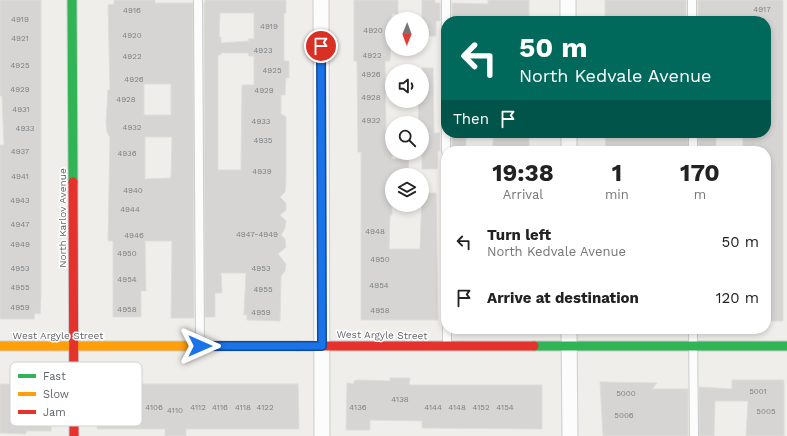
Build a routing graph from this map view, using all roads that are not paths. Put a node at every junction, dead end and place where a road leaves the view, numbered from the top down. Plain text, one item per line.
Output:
1 (72, 0) edge
2 (198, 0) edge
3 (321, 0) edge
4 (446, 0) edge
5 (568, 0) edge
6 (692, 0) edge
7 (446, 16) edge
8 (568, 16) edge
9 (692, 16) edge
10 (447, 334) edge
11 (569, 334) edge
12 (693, 334) edge
13 (0, 346) edge
14 (74, 346) junction
15 (200, 346) junction
16 (322, 346) junction
17 (693, 346) junction
18 (787, 346) edge
19 (447, 347) junction
20 (569, 347) junction
21 (74, 362) edge
22 (322, 436) edge
23 (570, 436) edge
24 (694, 436) edge

1 - 14 street, North Karlov Avenue
2 - 15 lane
3 - 16 street
4 - 7 lane
5 - 8 street
6 - 9 lane
10 - 19 lane
11 - 20 street
12 - 17 lane
13 - 14 street, West Argyle Street
14 - 15 street, West Argyle Street
14 - 21 street, North Karlov Avenue
15 - 16 street, West Argyle Street
16 - 19 street, West Argyle Street
16 - 22 street
17 - 18 street, West Argyle Street
17 - 20 street, West Argyle Street
17 - 24 lane
19 - 20 street, West Argyle Street
20 - 23 street

